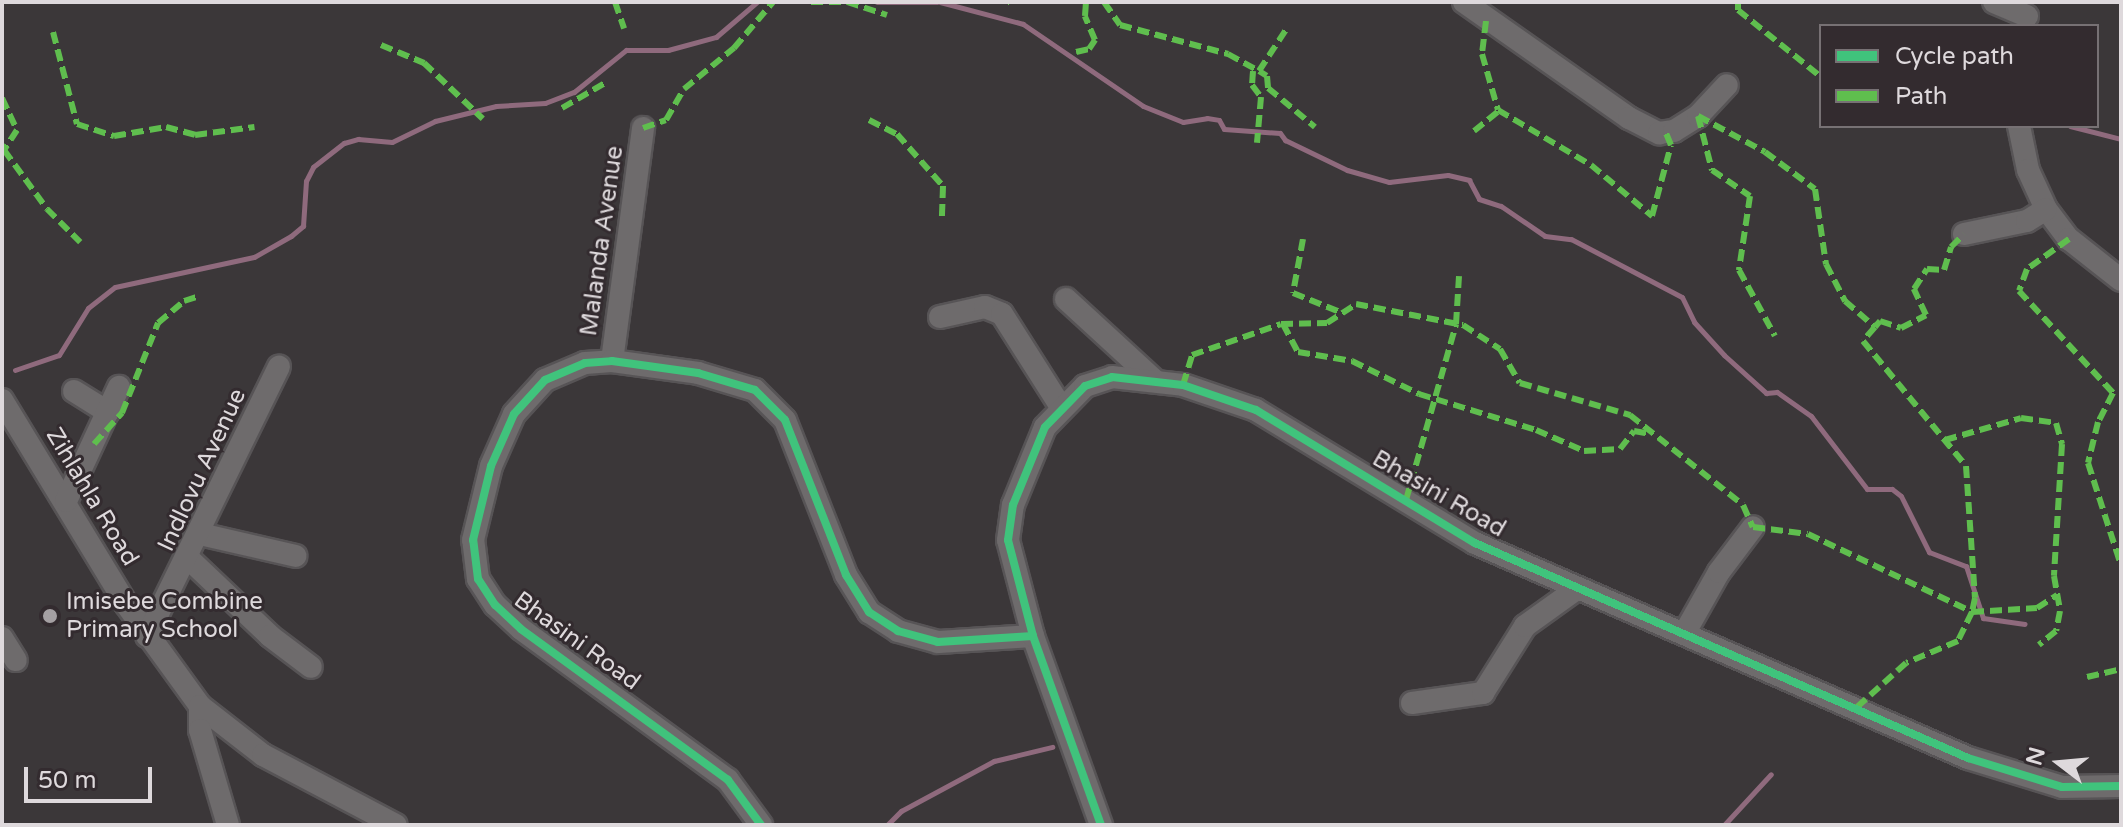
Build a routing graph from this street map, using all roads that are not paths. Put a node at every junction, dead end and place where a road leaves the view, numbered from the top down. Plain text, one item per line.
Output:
1 (1464, 2) edge
2 (1994, 2) edge
3 (2028, 15) edge
4 (1727, 85) dead end
5 (643, 128) dead end
6 (2019, 128) edge
7 (2046, 209) junction
8 (1964, 234) dead end
9 (2121, 280) edge
10 (1066, 299) dead end
11 (940, 317) dead end
12 (612, 361) junction
13 (279, 367) dead end
14 (1154, 380) junction
15 (119, 387) dead end
16 (74, 391) dead end
17 (2, 400) edge
18 (1061, 407) junction
19 (108, 412) junction
20 (66, 501) junction
21 (1753, 527) dead end
22 (200, 534) junction
23 (296, 556) dead end
24 (189, 559) junction
25 (1578, 588) junction
26 (1684, 634) junction
27 (147, 636) junction
28 (1033, 636) junction
29 (2, 638) edge
30 (16, 660) dead end
31 (311, 667) dead end
32 (1412, 703) dead end
33 (200, 706) junction
34 (2121, 786) edge
35 (228, 825) edge
36 (396, 825) edge
37 (761, 825) edge
38 (1101, 825) edge

1 - 4 street
2 - 3 street
5 - 12 street, Malanda Avenue
6 - 7 street
7 - 8 street
7 - 9 street
10 - 14 street
11 - 18 street
12 - 28 street, Bhasini Road
12 - 37 street, Bhasini Road
13 - 22 street, Indlovu Avenue
14 - 18 street, Bhasini Road
14 - 25 street, Bhasini Road
15 - 19 street
16 - 19 street
17 - 20 street, Zihlahla Road
18 - 28 street, Bhasini Road
19 - 20 street
20 - 27 street, Zihlahla Road
21 - 26 street
22 - 23 street
22 - 24 street, Indlovu Avenue
24 - 27 street, Indlovu Avenue
24 - 31 street
25 - 26 street, Bhasini Road
25 - 32 street
26 - 34 street, Bhasini Road
27 - 33 street, Zihlahla Road
28 - 38 street, Bhasini Road
29 - 30 street
33 - 35 street
33 - 36 street, Zihlahla Road

